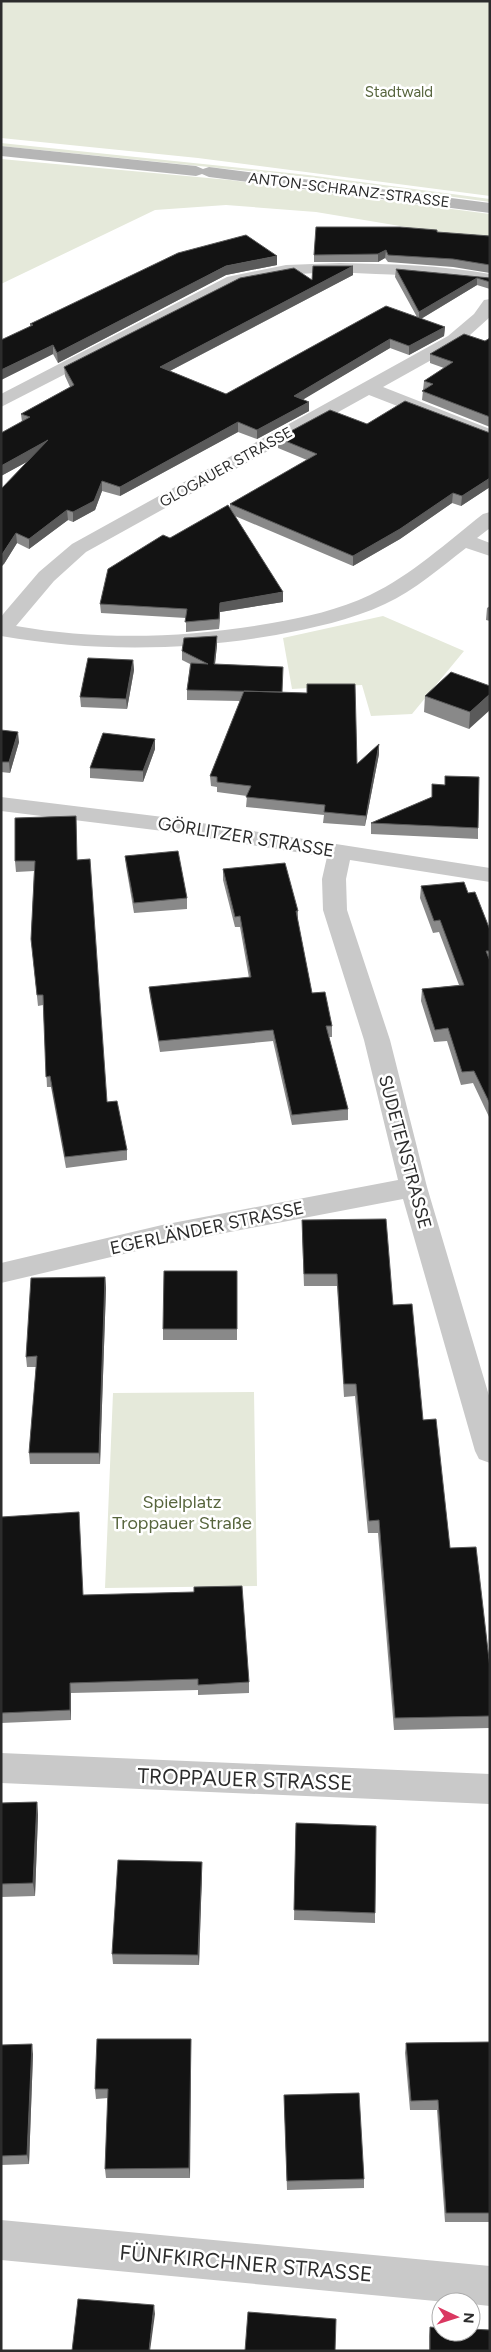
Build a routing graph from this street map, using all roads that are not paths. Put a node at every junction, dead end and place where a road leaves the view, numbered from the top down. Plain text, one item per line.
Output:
1 (1, 151) edge
2 (490, 208) edge
3 (490, 279) edge
4 (490, 304) edge
5 (369, 388) junction
6 (1, 401) edge
7 (490, 436) edge
8 (490, 518) edge
9 (462, 539) junction
10 (490, 550) edge
11 (2, 630) edge
12 (1, 804) edge
13 (340, 851) junction
14 (490, 875) edge
15 (413, 1187) junction
16 (1, 1272) edge
17 (490, 1451) edge
18 (1, 1768) edge
19 (490, 1789) edge
20 (1, 2240) edge
21 (490, 2286) edge

1 - 2 main road, ANTON-SCHRANZ-STRASSE
3 - 6 street
4 - 5 street, GLOGAUER STRASSE
5 - 7 street
5 - 11 street, GLOGAUER STRASSE
8 - 9 street
9 - 10 street
9 - 11 street
12 - 13 street, GÖRLITZER STRASSE
13 - 14 street, GÖRLITZER STRASSE
13 - 15 street, SUDETENSTRASSE
15 - 16 street, EGERLÄNDER STRASSE
15 - 17 street, SUDETENSTRASSE
18 - 19 street, TROPPAUER STRASSE
20 - 21 street, FÜNFKIRCHNER STRASSE

